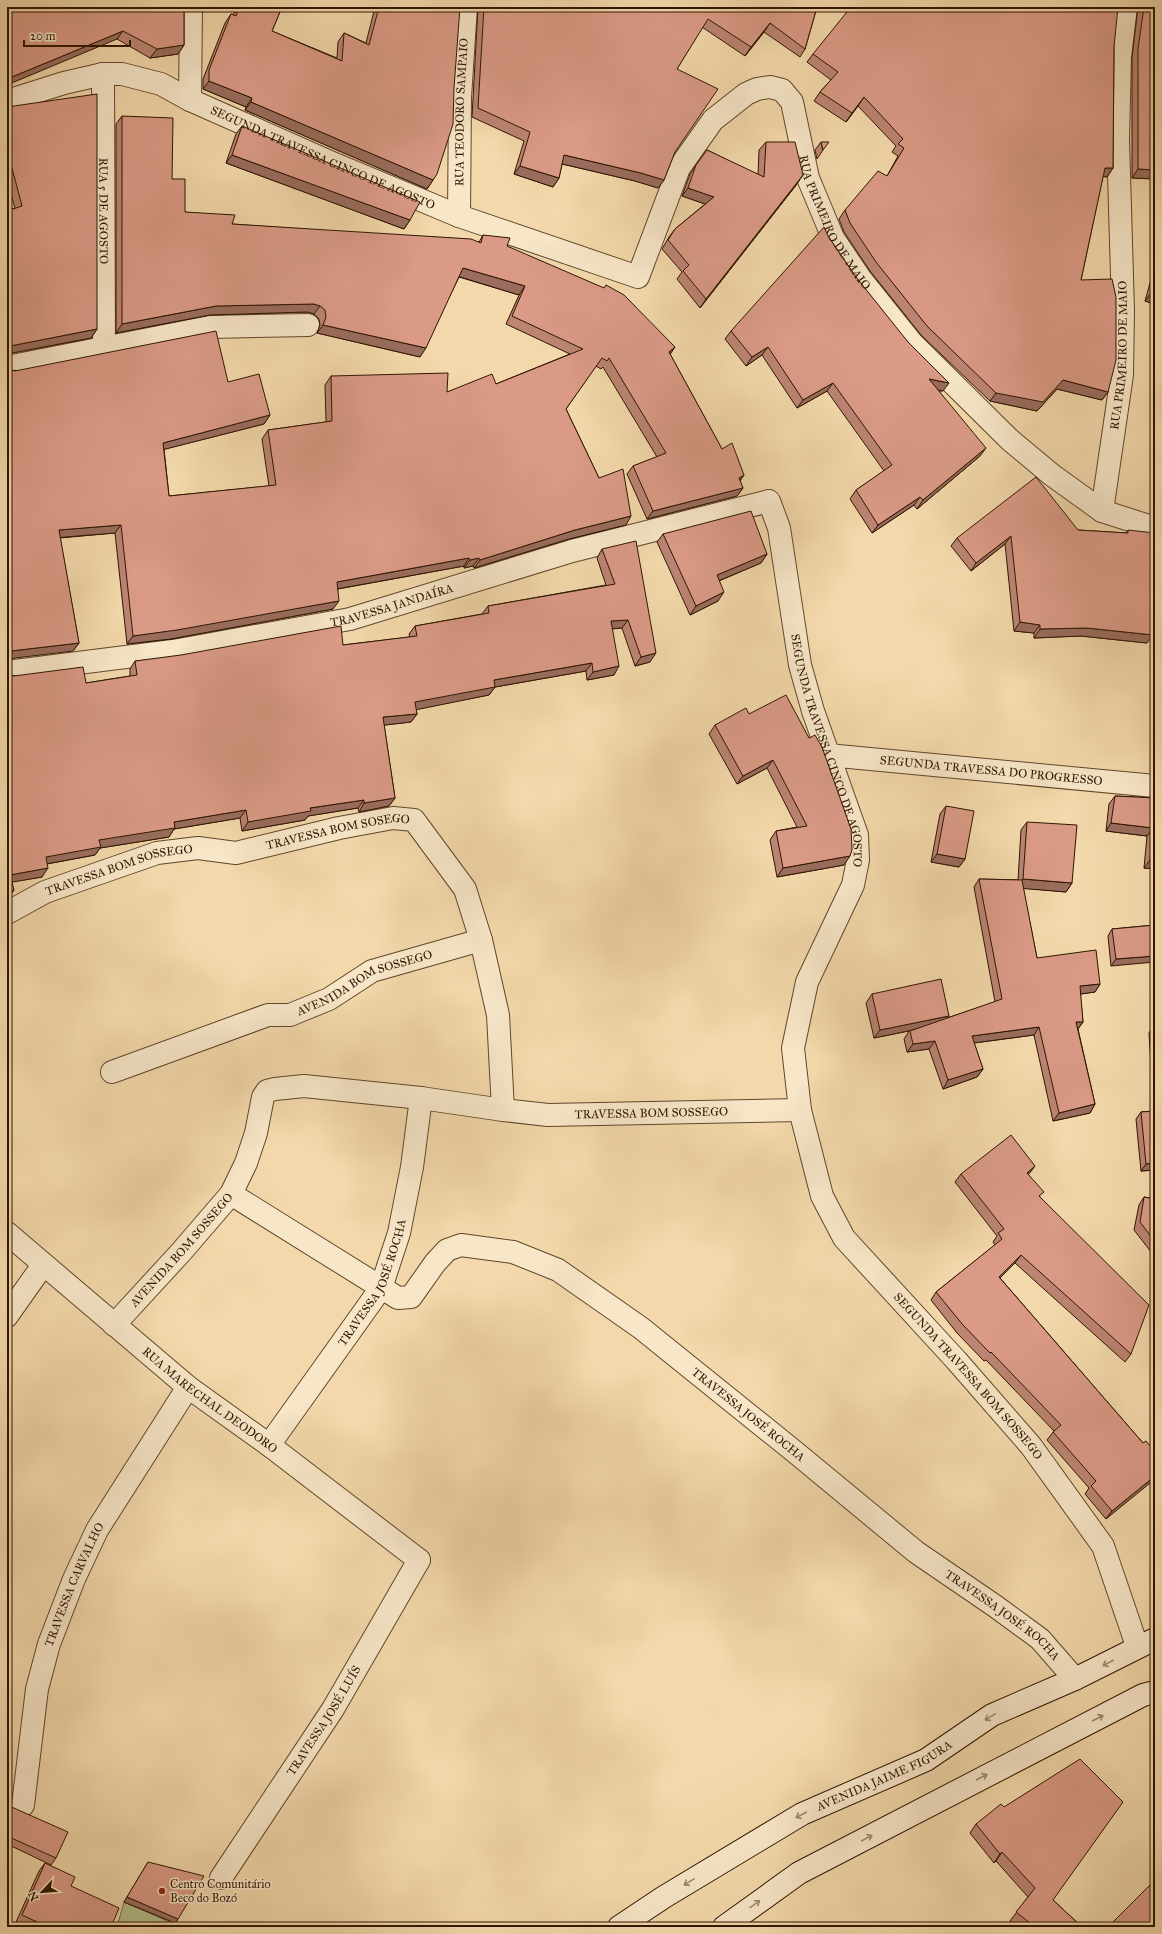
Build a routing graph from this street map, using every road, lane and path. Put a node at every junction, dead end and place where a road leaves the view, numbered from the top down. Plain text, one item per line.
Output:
1 (191, 7) edge
2 (466, 7) edge
3 (1126, 7) edge
4 (102, 74) junction
5 (190, 100) junction
6 (7, 101) edge
7 (459, 216) junction
8 (638, 277) joint
9 (308, 325) dead end
10 (104, 349) junction
11 (7, 367) edge
12 (769, 501) joint
13 (1102, 511) junction
14 (1155, 528) edge
15 (7, 672) edge
16 (828, 755) junction
17 (1155, 786) edge
18 (236, 853) joint
19 (7, 913) edge
20 (481, 940) junction
21 (112, 1072) dead end
22 (304, 1086) joint
23 (421, 1098) junction
24 (503, 1110) junction
25 (800, 1110) junction
26 (231, 1194) junction
27 (7, 1233) edge
28 (43, 1265) junction
29 (381, 1288) junction
30 (7, 1316) edge
31 (114, 1325) junction
32 (188, 1387) junction
33 (269, 1445) junction
34 (419, 1560) joint
35 (1146, 1642) edge
36 (1076, 1680) junction
37 (1155, 1692) edge
38 (23, 1805) dead end
39 (221, 1878) dead end
40 (620, 1927) edge
41 (724, 1927) edge

1 - 5 street
2 - 7 street, RUA TEODORO SAMPAIO
3 - 13 street, RUA PRIMEIRO DE MAIO
4 - 5 street, SEGUNDA TRAVESSA CINCO DE AGOSTO
4 - 6 street, SEGUNDA TRAVESSA CINCO DE AGOSTO
4 - 10 street, RUA 5 DE AGOSTO
5 - 7 street, SEGUNDA TRAVESSA CINCO DE AGOSTO
7 - 8 street, SEGUNDA TRAVESSA CINCO DE AGOSTO
8 - 13 street, RUA PRIMEIRO DE MAIO
9 - 10 street
10 - 11 street
12 - 15 street, TRAVESSA JANDAÍRA
12 - 16 street, SEGUNDA TRAVESSA CINCO DE AGOSTO
13 - 14 street, RUA PRIMEIRO DE MAIO
16 - 17 street, SEGUNDA TRAVESSA DO PROGRESSO
16 - 25 street, SEGUNDA TRAVESSA CINCO DE AGOSTO
18 - 19 street, TRAVESSA BOM SOSSEGO
18 - 20 street, TRAVESSA BOM SOSEGO
20 - 21 street, AVENIDA BOM SOSSEGO
20 - 24 street
22 - 23 street, TRAVESSA BOM SOSSEGO
22 - 26 street, AVENIDA BOM SOSSEGO
23 - 24 street, TRAVESSA BOM SOSSEGO
23 - 29 street, TRAVESSA JOSÉ ROCHA
24 - 25 street, TRAVESSA BOM SOSSEGO
25 - 35 street, SEGUNDA TRAVESSA BOM SOSSEGO
26 - 29 street
26 - 31 street, AVENIDA BOM SOSSEGO
27 - 28 street, RUA MARECHAL DEODORO
28 - 30 street
28 - 31 street, RUA MARECHAL DEODORO
29 - 33 street, TRAVESSA JOSÉ ROCHA
29 - 36 street, TRAVESSA JOSÉ ROCHA
31 - 32 street, RUA MARECHAL DEODORO
32 - 33 street, RUA MARECHAL DEODORO
32 - 38 street, TRAVESSA CARVALHO
33 - 34 street, RUA MARECHAL DEODORO
34 - 39 street, TRAVESSA JOSÉ LUÍS
35 -> 36 street, AVENIDA JAIME FIGURA
36 -> 40 street, AVENIDA JAIME FIGURA
41 -> 37 street

